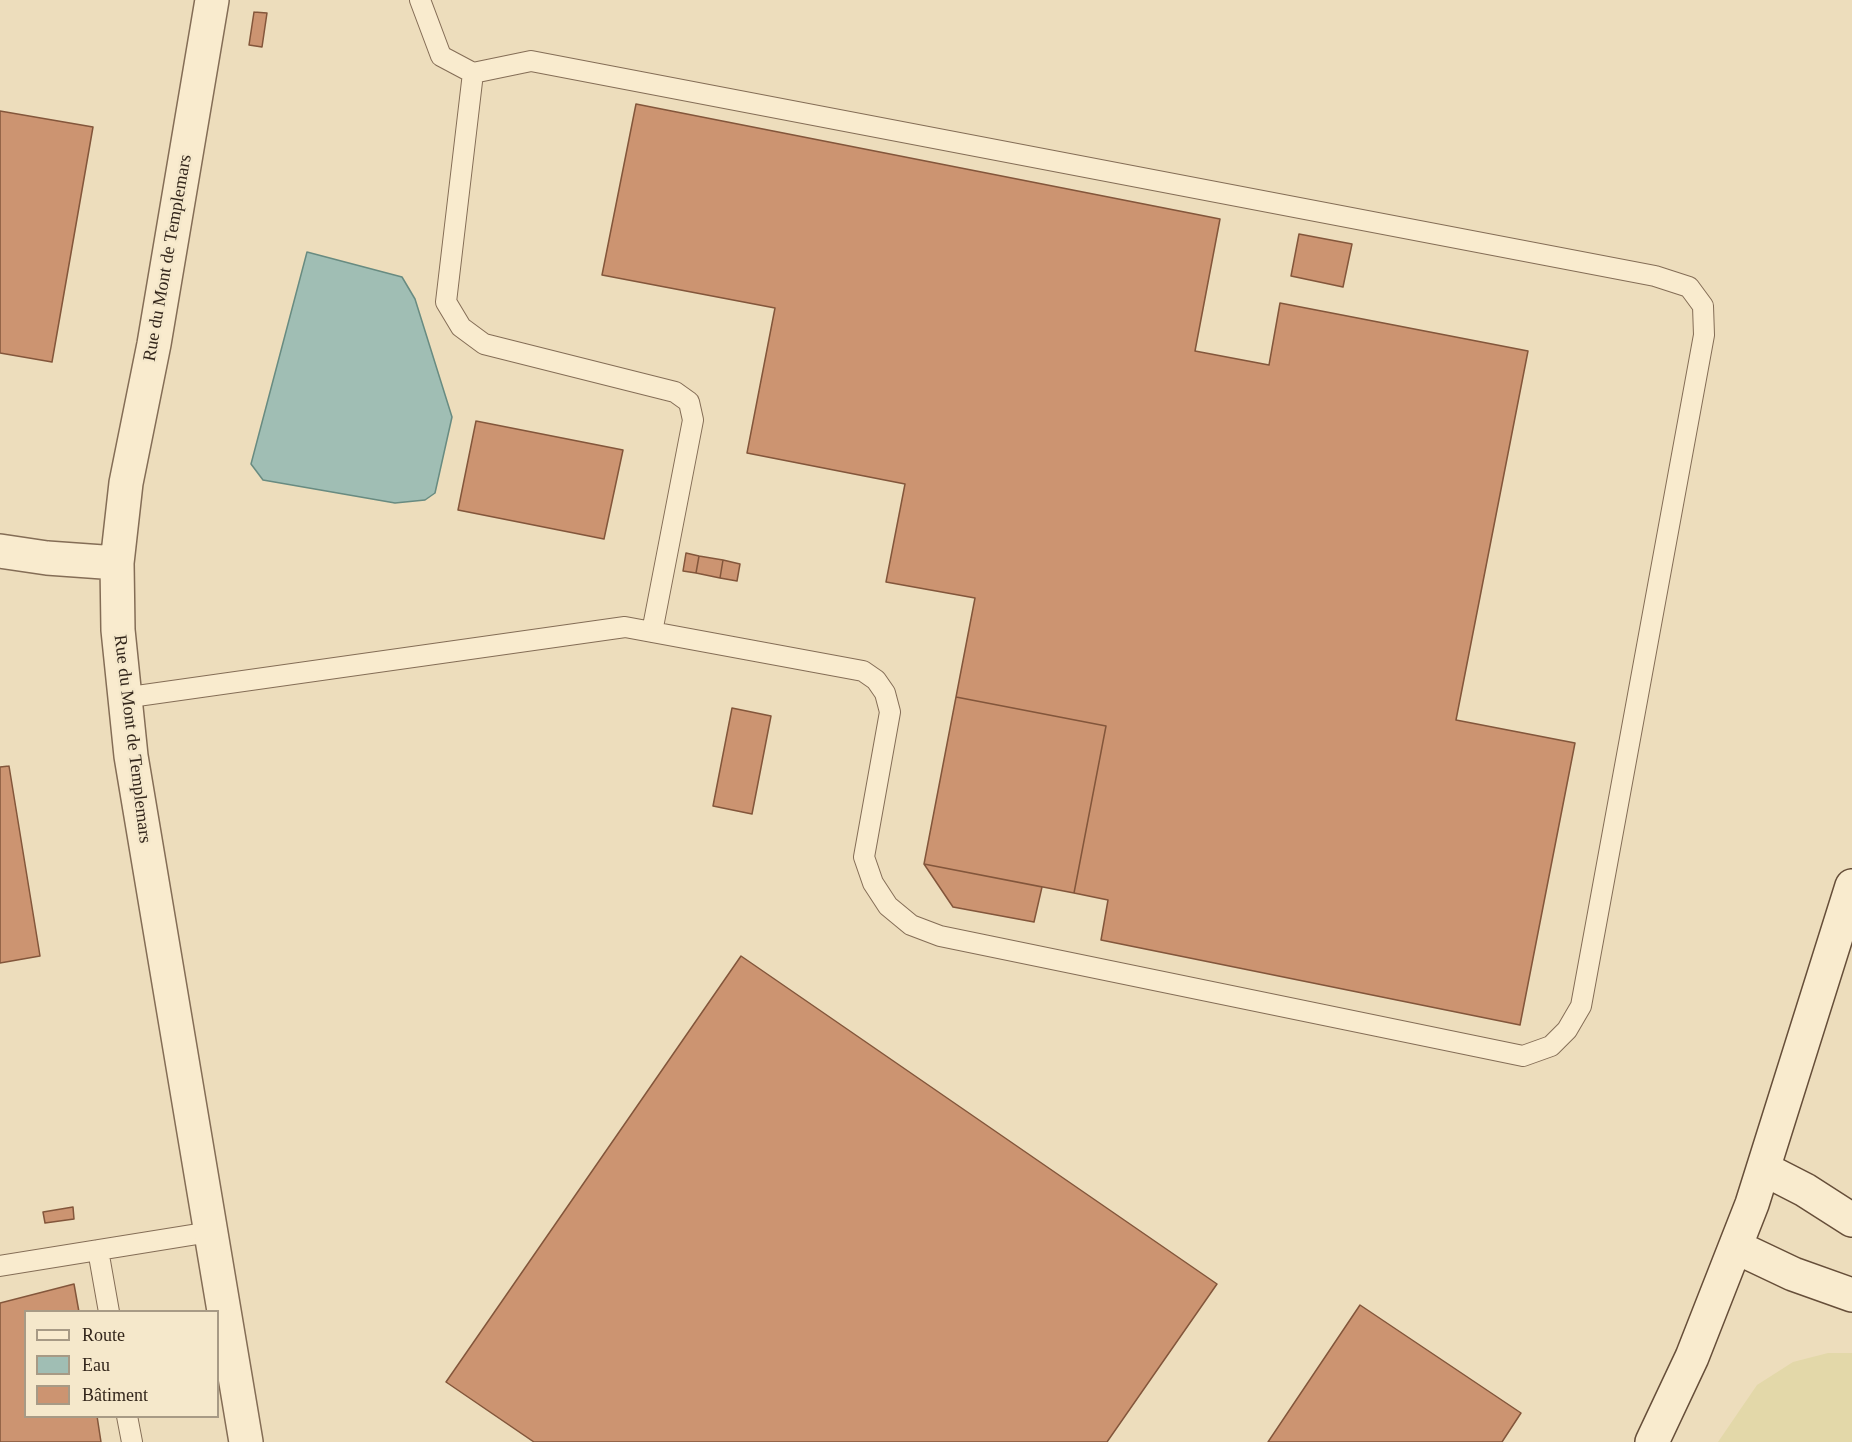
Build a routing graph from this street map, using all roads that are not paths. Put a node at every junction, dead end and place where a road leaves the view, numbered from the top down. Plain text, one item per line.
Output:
1 (212, 0) edge
2 (420, 0) edge
3 (473, 73) junction
4 (0, 551) edge
5 (117, 563) junction
6 (652, 632) junction
7 (123, 698) junction
8 (1852, 886) edge
9 (1764, 1169) junction
10 (1852, 1220) edge
11 (210, 1232) junction
12 (1736, 1247) junction
13 (98, 1250) junction
14 (0, 1266) edge
15 (1852, 1296) edge
16 (109, 1310) edge
17 (127, 1418) edge
18 (132, 1442) edge
19 (246, 1442) edge
20 (1652, 1442) edge

1 - 5 street, Rue du Mont de Templemars
2 - 3 lane
3 - 6 lane
3 - 6 lane
4 - 5 street
5 - 7 street, Rue du Mont de Templemars
6 - 7 lane
7 - 11 street, Rue du Mont de Templemars
8 - 9 street
9 - 10 street
9 - 12 street
11 - 13 lane
11 - 19 street, Rue du Mont de Templemars
12 - 15 street
12 - 20 street
13 - 14 lane
13 - 16 lane
17 - 18 lane

